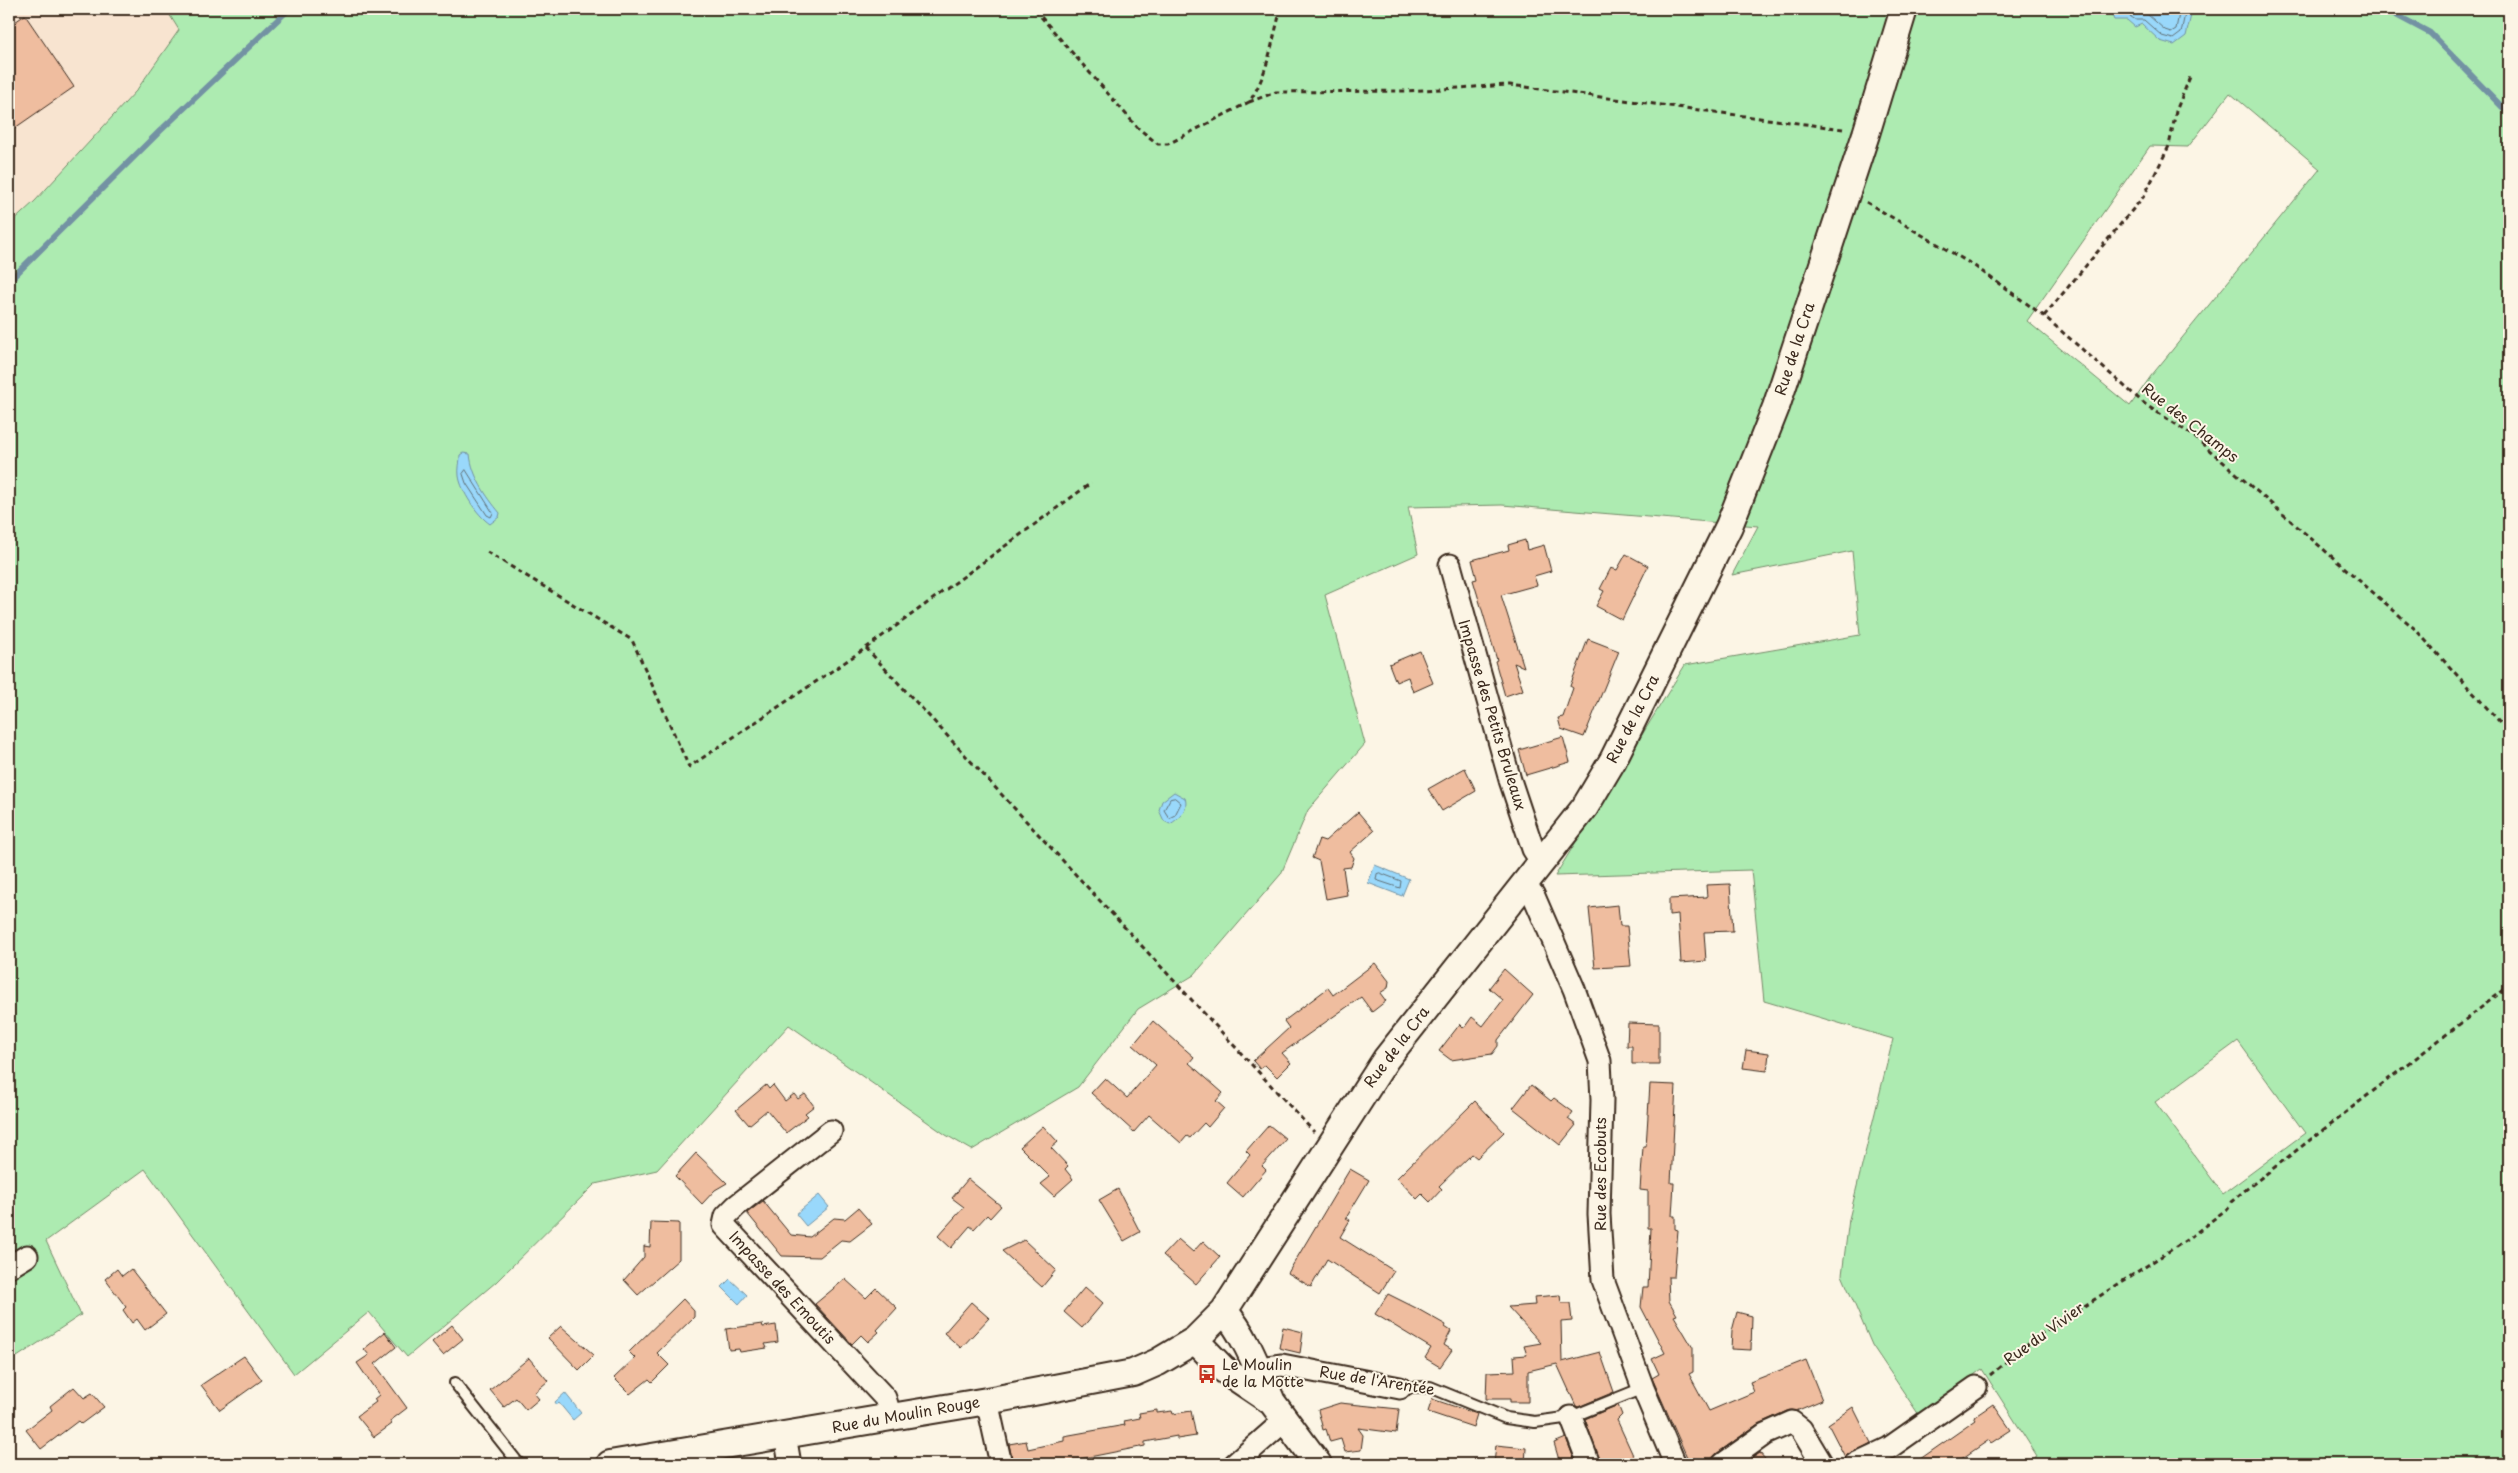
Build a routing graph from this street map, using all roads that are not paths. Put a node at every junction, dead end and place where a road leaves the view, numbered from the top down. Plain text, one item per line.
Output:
1 (1904, 9) edge
2 (1450, 565) dead end
3 (1542, 863) junction
4 (1523, 887) junction
5 (831, 1131) dead end
6 (27, 1256) dead end
7 (9, 1267) edge
8 (1224, 1311) junction
9 (1195, 1340) junction
10 (1258, 1368) junction
11 (455, 1383) dead end
12 (1976, 1387) road end
13 (1400, 1388) joint
14 (1644, 1388) junction
15 (987, 1401) junction
16 (1278, 1411) junction
17 (891, 1417) junction
18 (1571, 1417) junction
19 (785, 1435) junction
20 (519, 1464) edge
21 (610, 1464) edge
22 (790, 1464) edge
23 (1000, 1464) edge
24 (1235, 1464) edge
25 (1318, 1464) edge
26 (1589, 1464) edge
27 (1675, 1464) edge
28 (1723, 1464) edge
29 (1822, 1464) edge
30 (1855, 1464) edge

1 - 3 street, Rue de la Cra
2 - 3 street, Impasse des Petits Bruleaux
3 - 4 street, Rue de la Cra
4 - 8 street, Rue de la Cra
4 - 14 street, Rue des Ecobuts
5 - 17 street, Impasse des Emoutis
6 - 7 street
8 - 9 street, Rue de la Cra
8 - 10 street
9 - 15 street, Rue du Moulin Rouge
9 - 16 street
10 - 13 street, Rue de l'Arentée
10 - 16 street
11 - 20 lane
12 - 30 street
13 - 18 lane, Rue de l'Arentée
14 - 18 lane, Rue de l'Arentée
14 - 27 street, Rue des Ecobuts
15 - 17 street, Rue du Moulin Rouge
15 - 23 street
16 - 24 street
16 - 25 street
17 - 19 street, Rue du Moulin Rouge
18 - 26 street
19 - 21 street, Rue du Moulin Rouge
19 - 22 street
28 - 29 street

